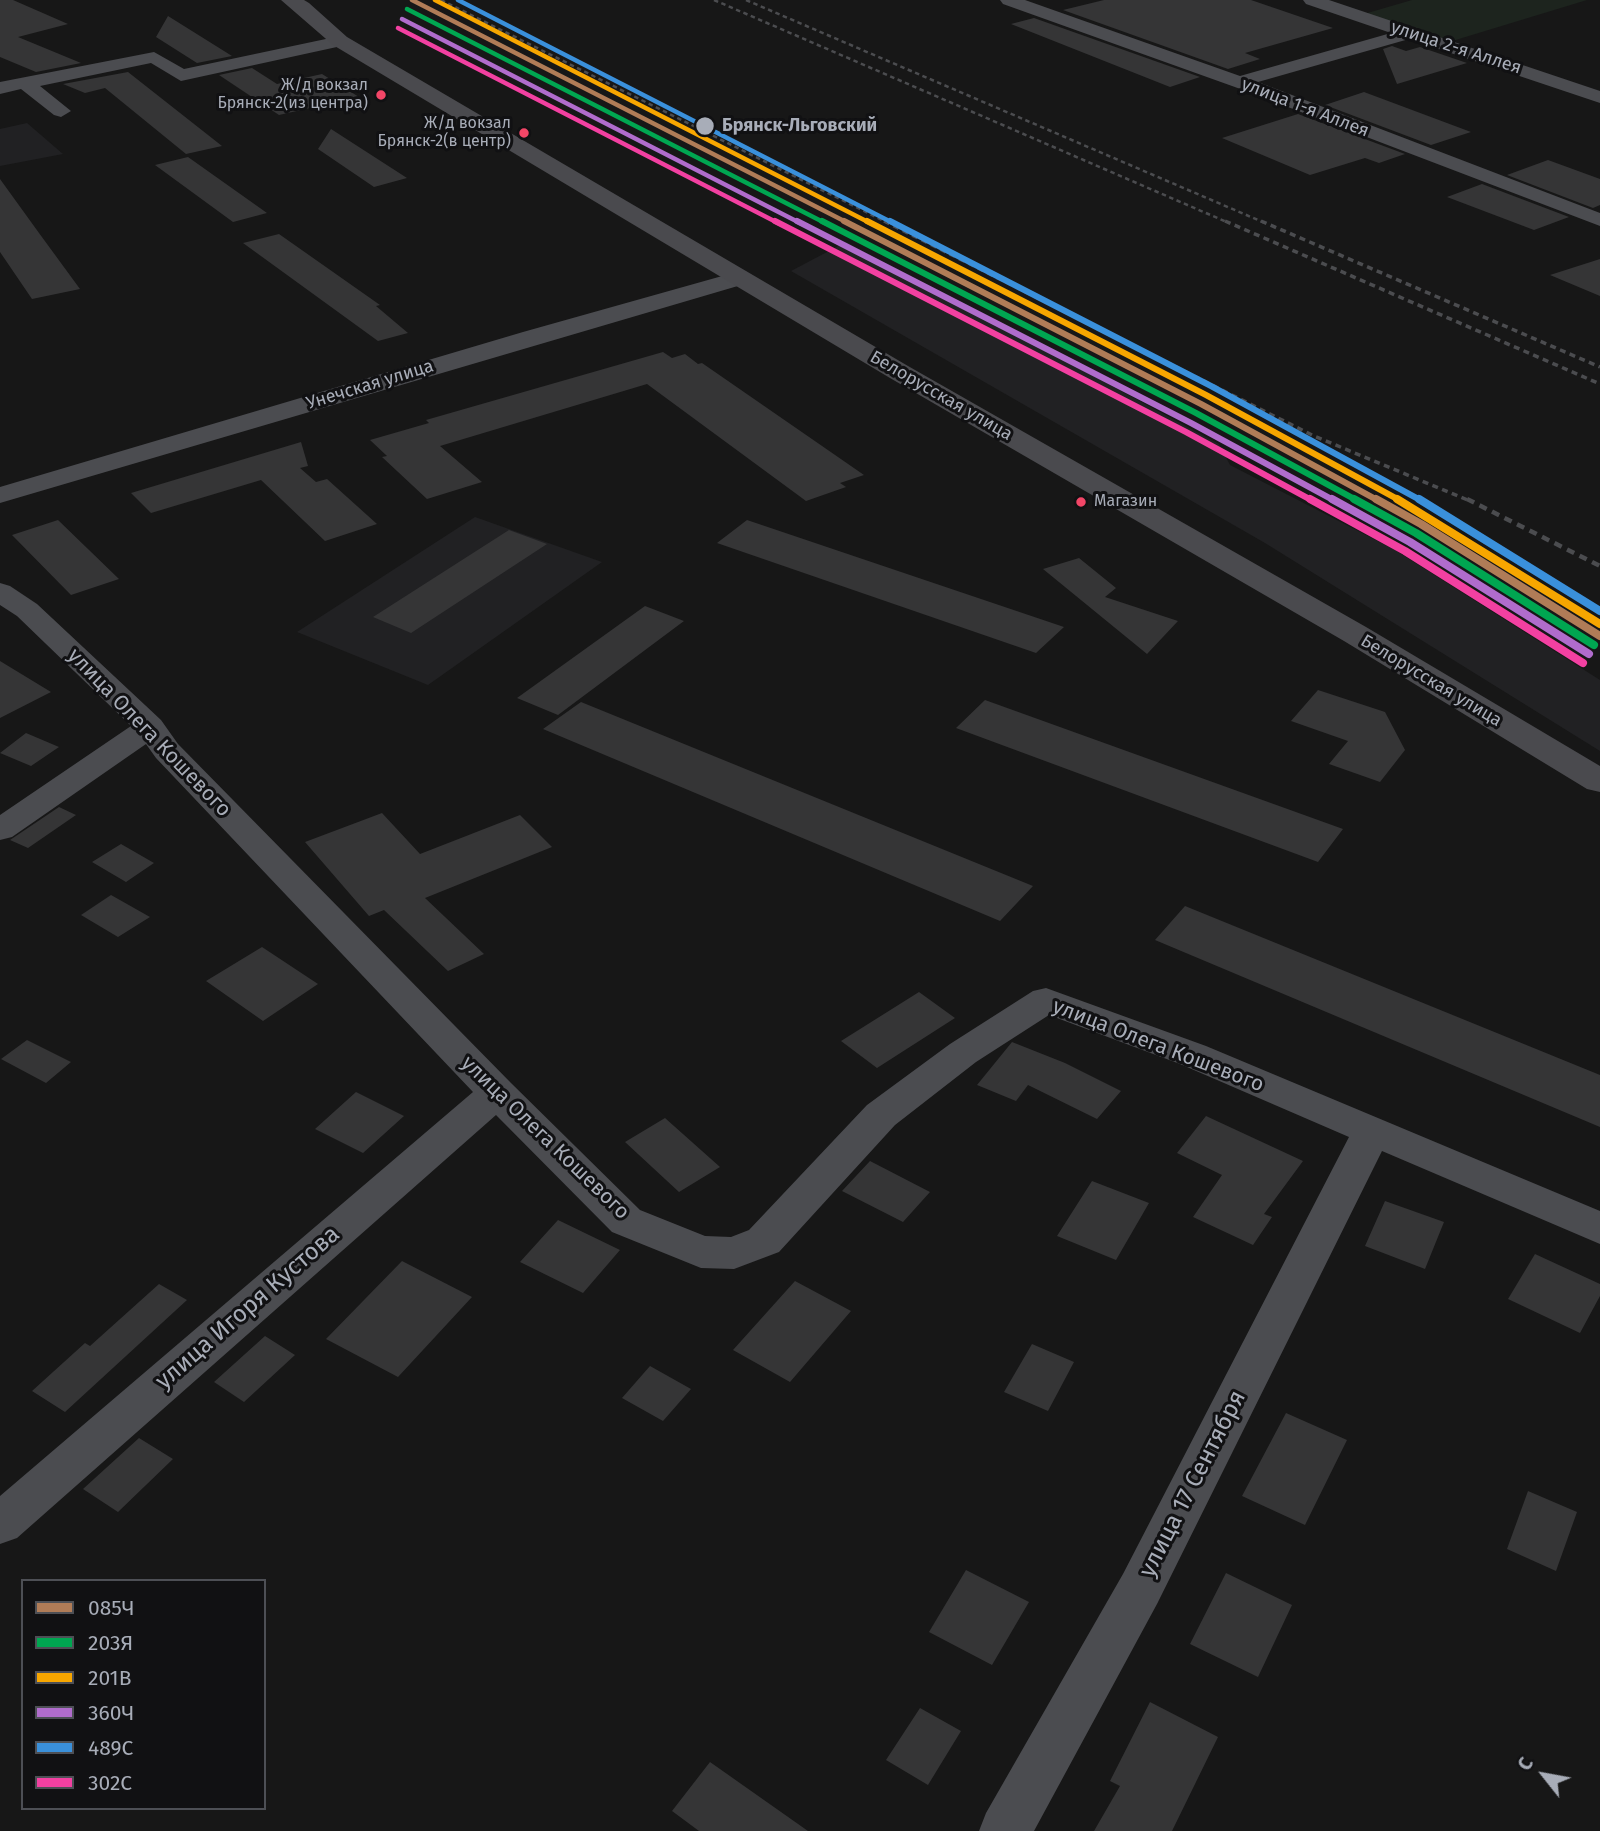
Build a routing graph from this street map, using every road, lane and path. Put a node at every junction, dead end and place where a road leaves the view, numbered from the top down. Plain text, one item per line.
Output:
1 (290, 0) edge
2 (1009, 0) edge
3 (1312, 0) edge
4 (1409, 33) junction
5 (340, 41) junction
6 (1239, 82) junction
7 (24, 83) junction
8 (0, 88) edge
9 (1600, 97) edge
10 (61, 111) dead end
11 (1600, 220) edge
12 (740, 278) junction
13 (0, 495) edge
14 (0, 592) edge
15 (150, 727) junction
16 (1600, 781) edge
17 (0, 830) edge
18 (497, 1093) junction
19 (1371, 1133) junction
20 (1600, 1228) edge
21 (0, 1524) edge
22 (1005, 1831) edge

1 - 5 main road, Белорусская улица
2 - 6 street, улица 1-я Аллея
3 - 4 street, улица 2-я Аллея
4 - 6 street
4 - 9 street, улица 2-я Аллея
5 - 7 street
5 - 12 main road, Белорусская улица
6 - 11 street, улица 1-я Аллея
7 - 8 street
7 - 10 street
12 - 13 street, Унечская улица
12 - 16 main road, Белорусская улица
14 - 15 street, улица Олега Кошевого
15 - 17 street
15 - 18 street, улица Олега Кошевого
18 - 19 street, улица Олега Кошевого
18 - 21 street, улица Игоря Кустова
19 - 20 street, улица Олега Кошевого
19 - 22 street, улица 17 Сентября

